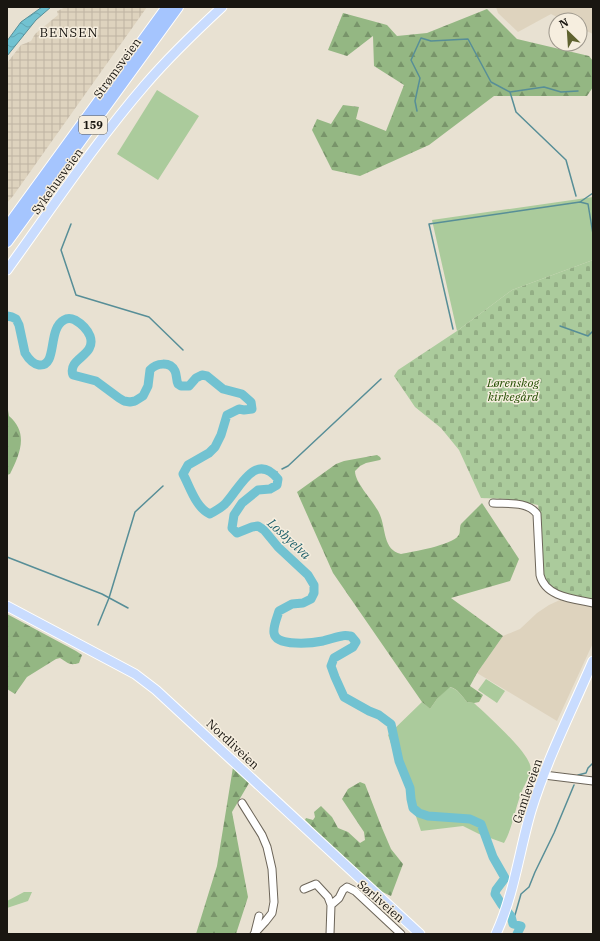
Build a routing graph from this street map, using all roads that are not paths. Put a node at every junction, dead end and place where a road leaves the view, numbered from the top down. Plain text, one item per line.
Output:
1 (159, 7) edge
2 (167, 7) edge
3 (178, 7) edge
4 (214, 7) edge
5 (222, 7) edge
6 (191, 35) junction
7 (53, 164) junction
8 (7, 227) edge
9 (7, 242) edge
10 (7, 270) edge
11 (493, 503) dead end
12 (593, 603) edge
13 (7, 606) edge
14 (593, 661) edge
15 (544, 774) junction
16 (592, 781) edge
17 (242, 803) dead end
18 (304, 889) dead end
19 (331, 905) junction
20 (259, 916) dead end
21 (254, 933) edge
22 (330, 934) edge
23 (401, 934) edge
24 (420, 934) edge
25 (496, 934) edge

1 - 7 highway
2 - 7 highway, Strømsveien / 159
3 - 9 highway, Strømsveien / 159
4 - 6 main road, Sykehusveien
5 - 6 main road, Sykehusveien
6 - 10 main road, Sykehusveien
7 - 8 highway, Strømsveien / 159
11 - 12 street
13 - 24 main road, Nordliveien
14 - 15 main road, Gamleveien
15 - 16 street
15 - 25 main road, Gamleveien
17 - 21 street
18 - 19 street
19 - 22 street
19 - 23 street, Sørliveien
20 - 21 street

